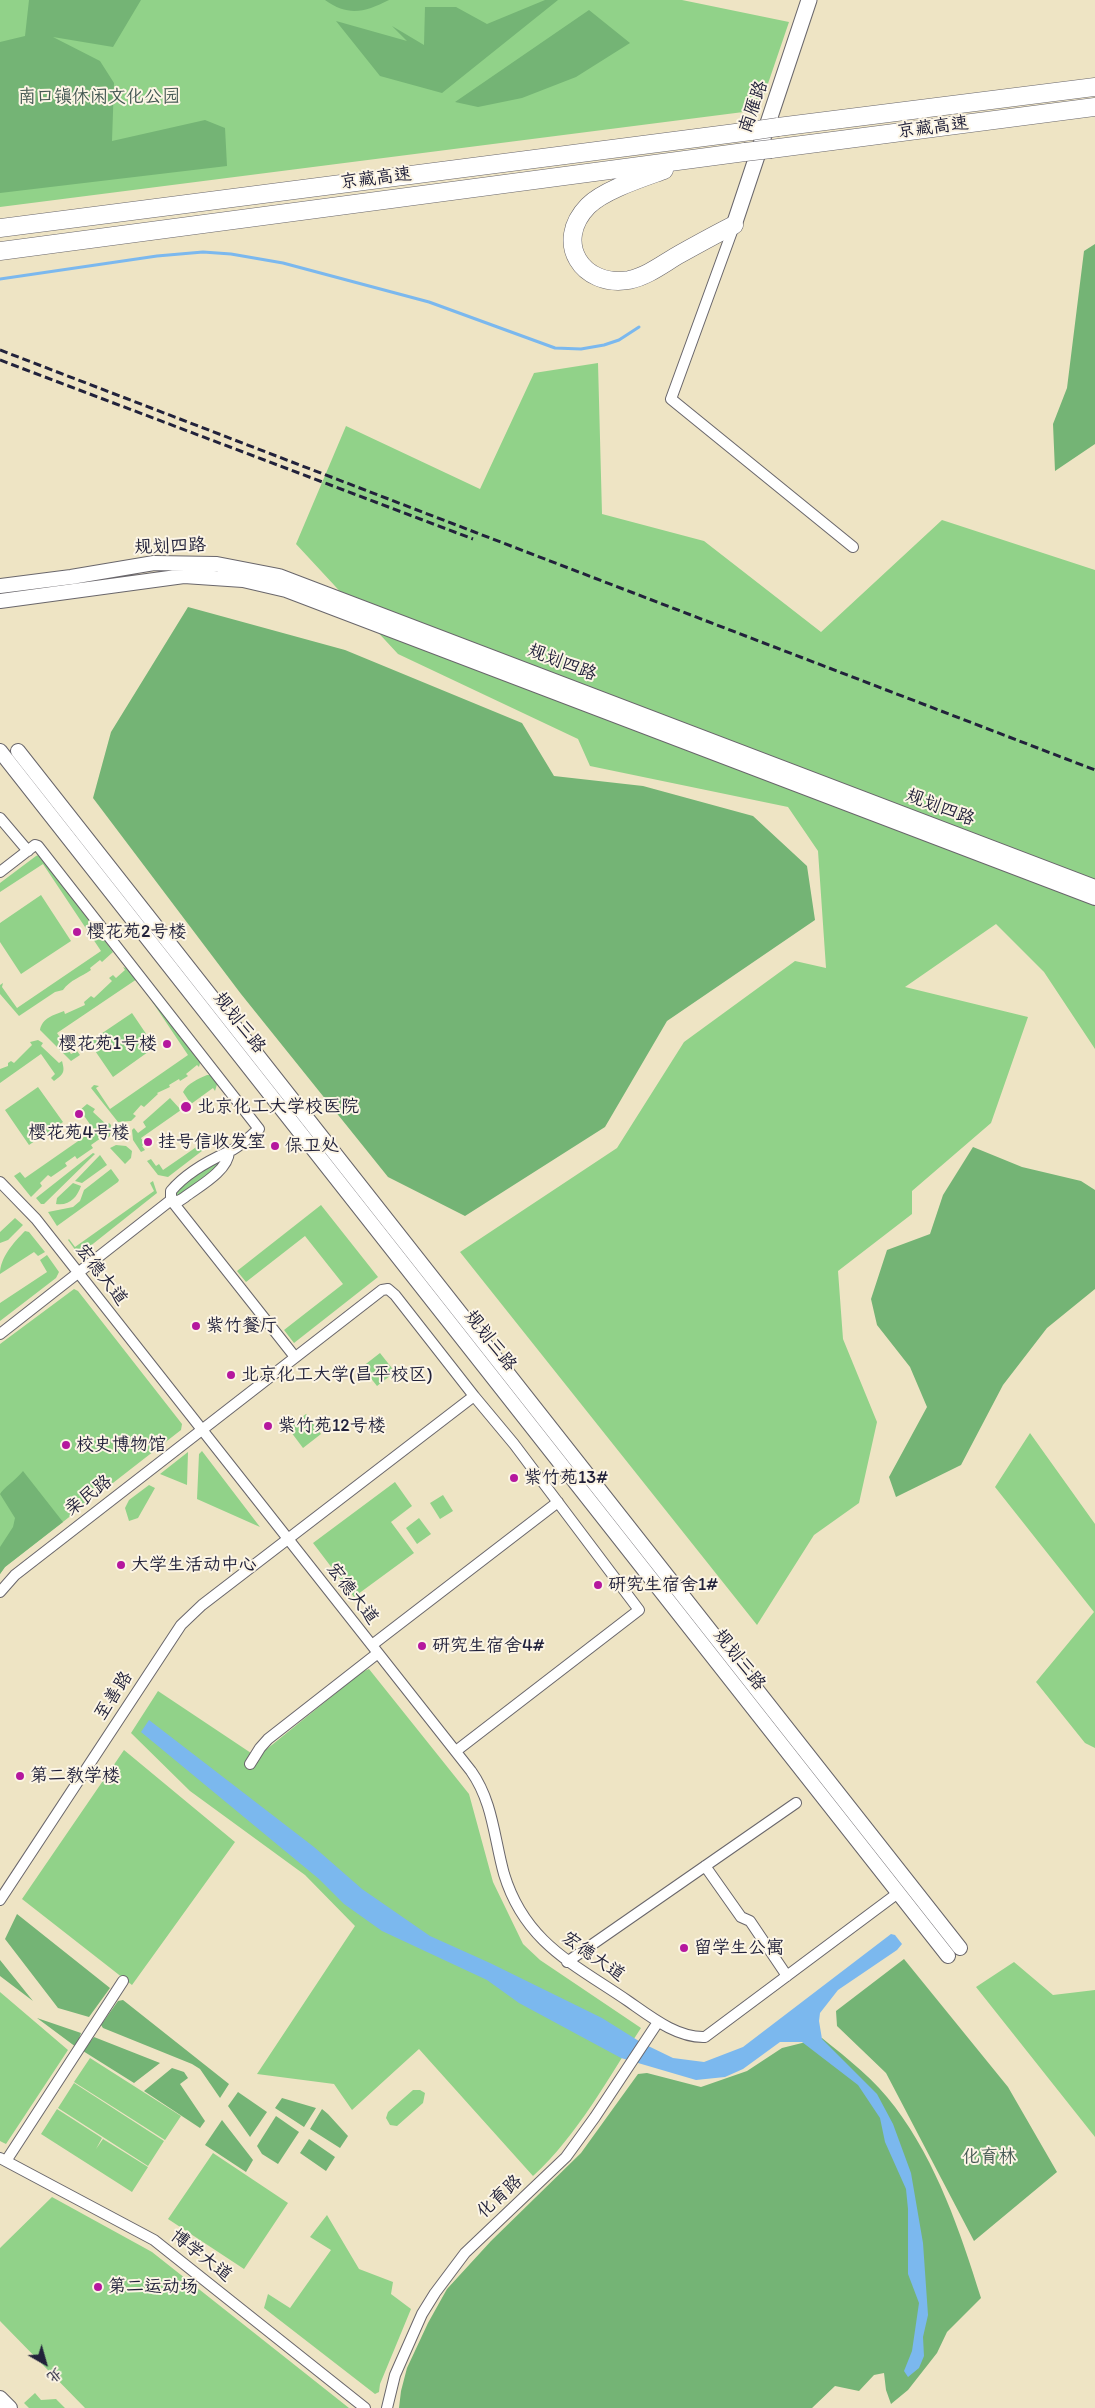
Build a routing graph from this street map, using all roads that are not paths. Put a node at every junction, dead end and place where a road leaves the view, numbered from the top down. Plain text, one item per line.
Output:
1 (809, 0) edge
2 (1095, 87) edge
3 (1095, 107) edge
4 (690, 160) junction
5 (734, 225) junction
6 (0, 228) edge
7 (0, 250) edge
8 (853, 547) dead end
9 (0, 586) edge
10 (0, 601) edge
11 (0, 751) edge
12 (18, 751) dead end
13 (0, 818) edge
14 (28, 851) junction
15 (0, 872) edge
16 (1095, 887) edge
17 (1095, 898) edge
18 (229, 1152) junction
19 (0, 1182) edge
20 (171, 1200) junction
21 (78, 1272) junction
22 (0, 1334) edge
23 (295, 1356) junction
24 (501, 1375) junction
25 (474, 1396) junction
26 (201, 1428) junction
27 (558, 1502) junction
28 (288, 1538) junction
29 (0, 1592) edge
30 (375, 1649) junction
31 (456, 1752) junction
32 (250, 1764) dead end
33 (796, 1803) dead end
34 (705, 1866) junction
35 (898, 1893) junction
36 (0, 1900) edge
37 (960, 1948) dead end
38 (948, 1956) dead end
39 (567, 1962) junction
40 (788, 1976) junction
41 (124, 1981) dead end
42 (658, 2022) junction
43 (3, 2160) edge
44 (0, 2398) edge
45 (10, 2408) edge
46 (365, 2408) edge
47 (387, 2408) edge

1 - 5 main road, 南雁路
2 - 6 highway, 京藏高速, bridge
3 - 4 highway, 京藏高速, bridge
4 - 5 highway
4 - 7 highway, 京藏高速
5 - 8 street
9 - 16 main road, 规划四路
10 - 17 main road, 规划四路
11 - 24 main road, 规划三路
12 - 24 main road, 规划三路
13 - 14 street
14 - 15 street
14 - 18 street
18 - 20 street
18 - 20 street
19 - 21 street, 宏德大道
20 - 21 street
20 - 23 street
21 - 22 street
21 - 26 street, 宏德大道
23 - 25 street, 亲民路
23 - 26 street, 亲民路
24 - 35 main road, 规划三路
24 - 37 main road, 规划三路
25 - 27 street
25 - 28 street, 至善路
26 - 28 street, 宏德大道
26 - 29 street, 亲民路
27 - 30 street
27 - 31 street
28 - 30 street, 宏德大道
28 - 36 street, 至善路
30 - 31 street, 宏德大道
30 - 32 street
31 - 39 street, 宏德大道
33 - 34 street
34 - 39 street
34 - 40 street
35 - 38 main road, 规划三路
35 - 40 street, 宏德大道
39 - 42 street, 宏德大道
40 - 42 street, 宏德大道
41 - 43 street
42 - 47 street, 化育路
43 - 46 street, 博学大道
44 - 45 main road

